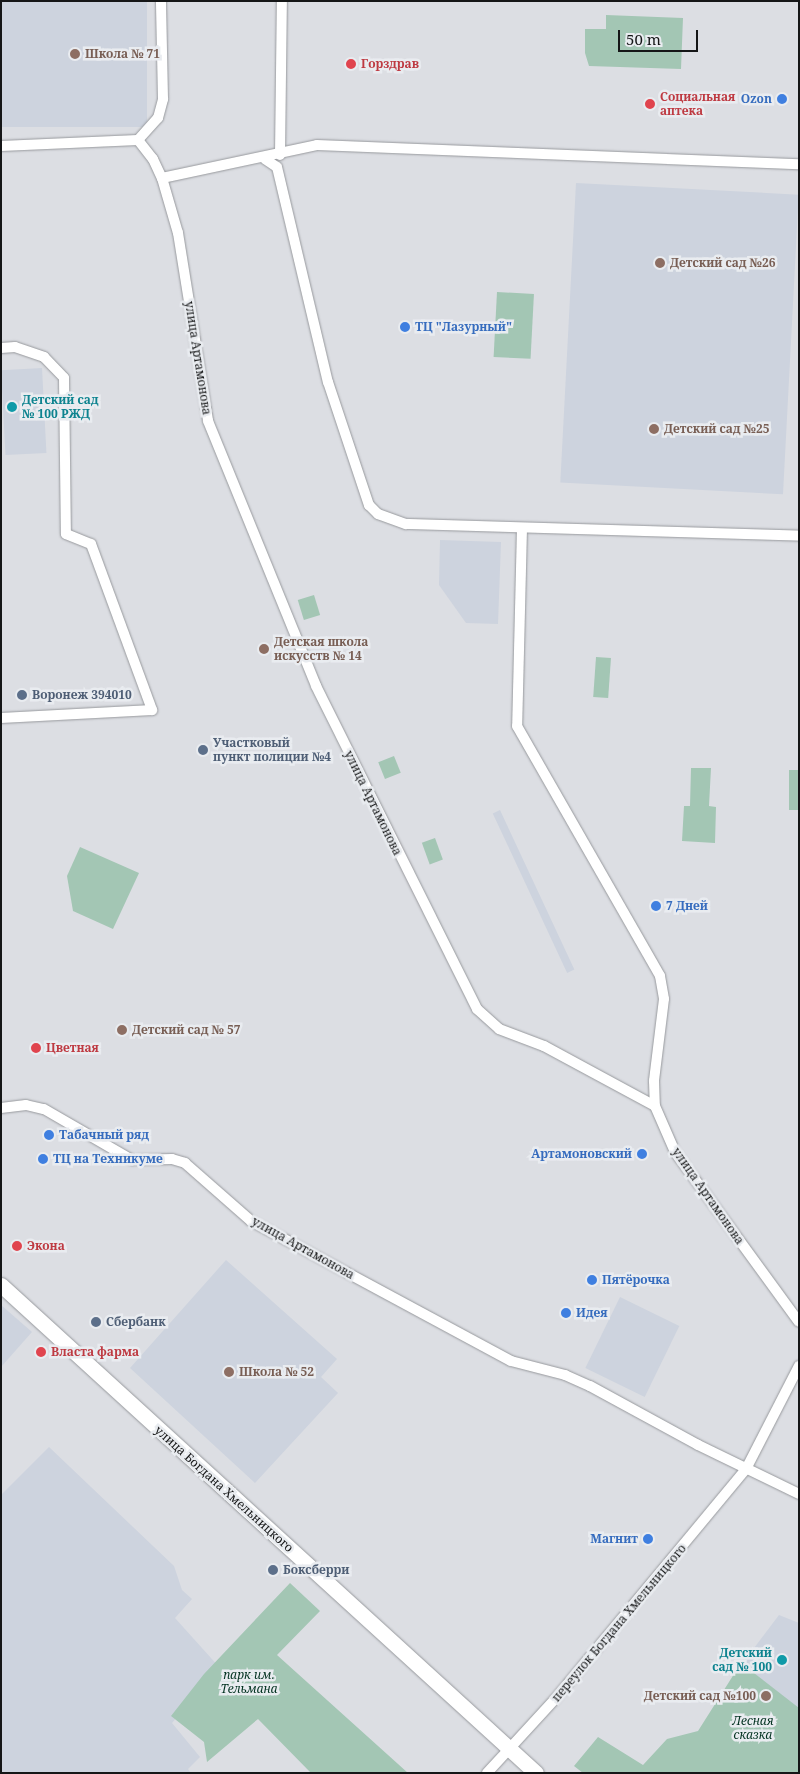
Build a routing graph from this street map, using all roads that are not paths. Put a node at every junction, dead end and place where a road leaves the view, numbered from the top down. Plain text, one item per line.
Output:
1 (161, 1) edge
2 (282, 1) edge
3 (138, 140) junction
4 (1, 146) edge
5 (280, 155) junction
6 (265, 159) junction
7 (799, 164) edge
8 (162, 178) junction
9 (1, 348) edge
10 (522, 528) junction
11 (799, 536) edge
12 (1, 718) edge
13 (655, 1106) junction
14 (1, 1108) edge
15 (1, 1285) edge
16 (799, 1322) edge
17 (799, 1366) edge
18 (746, 1469) junction
19 (799, 1494) edge
20 (511, 1750) junction
21 (488, 1773) edge
22 (536, 1773) edge

1 - 3 street
2 - 5 street
3 - 4 street
3 - 8 street, улица Артамонова
5 - 6 street
5 - 7 street
6 - 8 street
6 - 10 street
8 - 13 street, улица Артамонова
9 - 12 street
10 - 11 street
10 - 13 street
13 - 16 street, улица Артамонова
14 - 18 street, улица Артамонова
15 - 20 main road, улица Богдана Хмельницкого
17 - 18 street
18 - 19 street, улица Артамонова
18 - 20 street, переулок Богдана Хмельницкого
20 - 21 street, переулок Богдана Хмельницкого
20 - 22 main road, улица Богдана Хмельницкого

